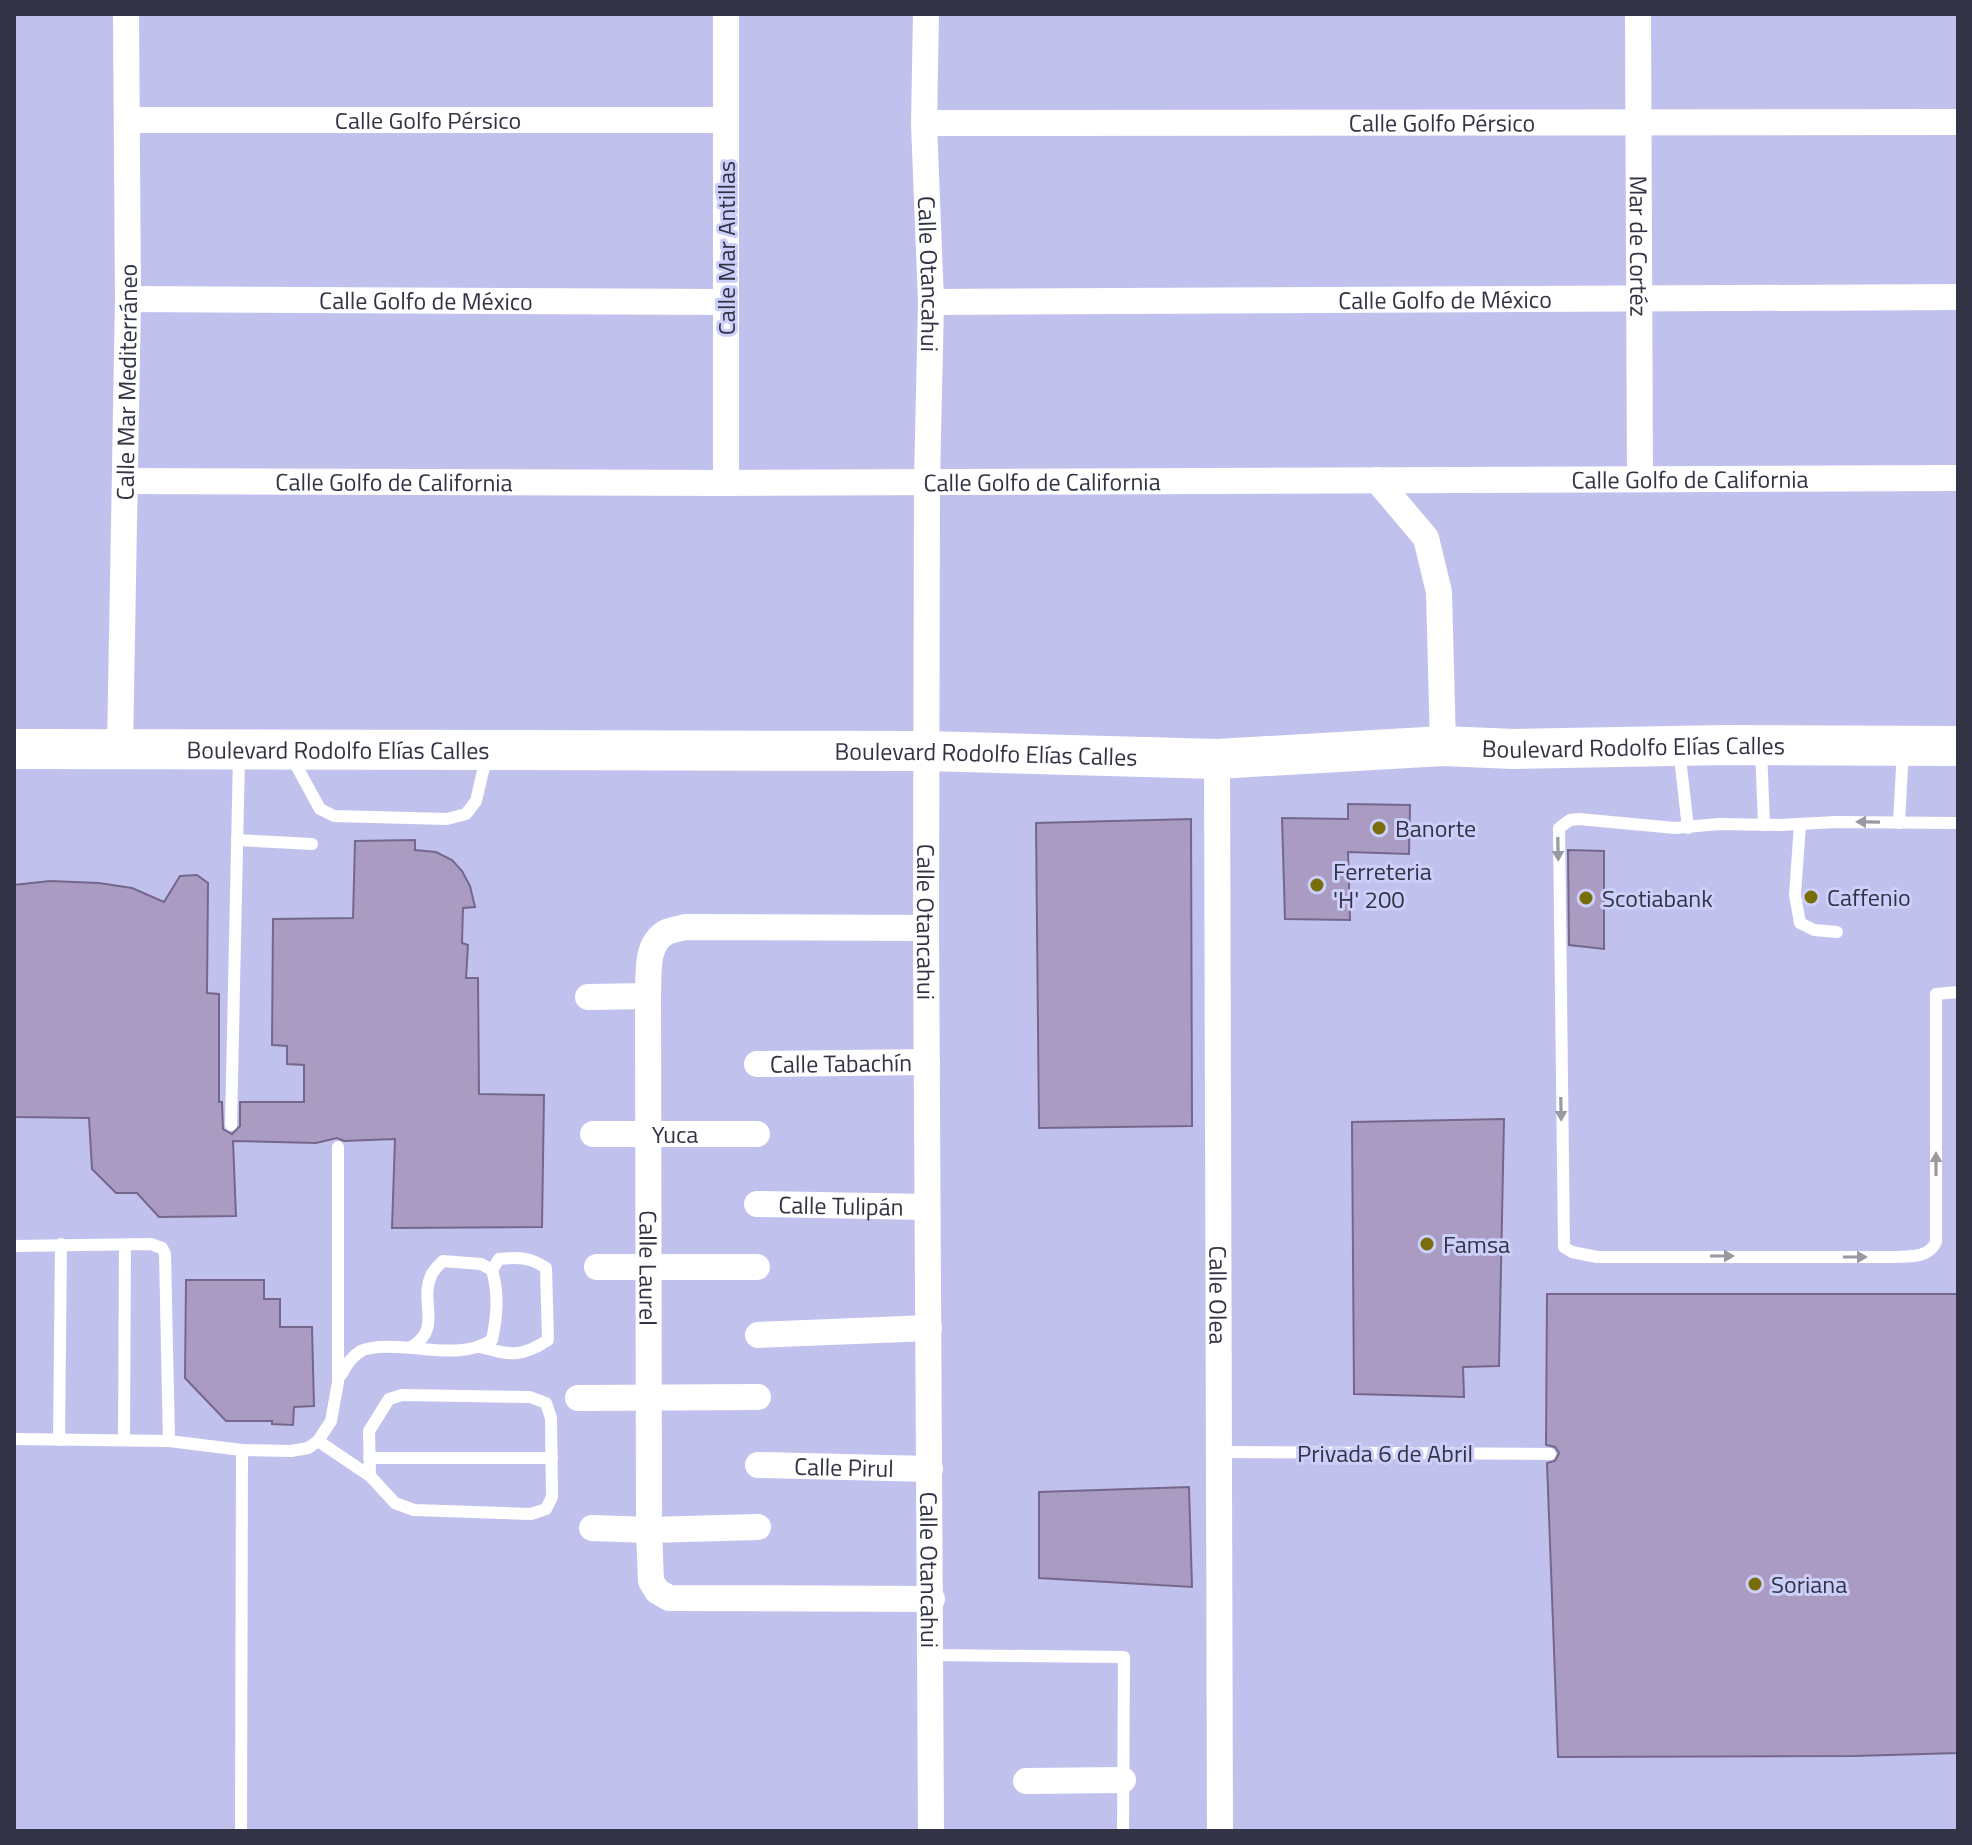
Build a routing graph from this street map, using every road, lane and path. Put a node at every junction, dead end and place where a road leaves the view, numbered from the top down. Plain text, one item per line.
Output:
1 (126, 14) edge
2 (726, 14) edge
3 (926, 14) edge
4 (1638, 14) edge
5 (128, 120) junction
6 (726, 120) junction
7 (1639, 122) junction
8 (1958, 122) edge
9 (924, 123) junction
10 (1639, 297) junction
11 (1958, 297) edge
12 (128, 299) junction
13 (726, 302) junction
14 (931, 302) junction
15 (1640, 478) junction
16 (1958, 478) edge
17 (1377, 480) junction
18 (126, 481) junction
19 (927, 482) junction
20 (726, 483) junction
21 (1443, 746) junction
22 (1679, 746) junction
23 (1761, 746) junction
24 (1903, 746) junction
25 (1958, 746) edge
26 (120, 748) junction
27 (239, 749) junction
28 (288, 749) junction
29 (487, 750) junction
30 (927, 751) junction
31 (22, 752) edge
32 (1217, 759) junction
33 (1899, 823) junction
34 (1958, 823) edge
35 (1800, 824) junction
36 (1764, 825) junction
37 (1688, 828) junction
38 (237, 840) junction
39 (312, 844) dead end
40 (926, 928) junction
41 (1837, 932) dead end
42 (1958, 992) edge
43 (648, 996) junction
44 (588, 997) dead end
45 (927, 1062) junction
46 (757, 1064) dead end
47 (231, 1125) dead end
48 (593, 1134) dead end
49 (650, 1134) junction
50 (757, 1134) dead end
51 (338, 1147) dead end
52 (757, 1204) dead end
53 (927, 1207) junction
54 (61, 1244) junction
55 (14, 1246) edge
56 (125, 1246) junction
57 (597, 1267) dead end
58 (757, 1267) dead end
59 (648, 1268) junction
60 (492, 1270) junction
61 (929, 1328) junction
62 (758, 1335) dead end
63 (411, 1347) junction
64 (480, 1347) junction
65 (338, 1382) junction
66 (758, 1397) dead end
67 (578, 1398) dead end
68 (648, 1399) junction
69 (14, 1439) edge
70 (59, 1440) junction
71 (124, 1440) junction
72 (169, 1441) junction
73 (318, 1441) junction
74 (242, 1450) junction
75 (1219, 1452) junction
76 (1550, 1454) dead end
77 (369, 1458) junction
78 (552, 1458) junction
79 (758, 1465) dead end
80 (930, 1469) junction
81 (370, 1476) junction
82 (758, 1527) dead end
83 (592, 1528) dead end
84 (649, 1530) junction
85 (932, 1599) junction
86 (932, 1655) junction
87 (1123, 1780) junction
88 (1026, 1781) dead end
89 (241, 1831) edge
90 (931, 1831) edge
91 (1123, 1831) edge
92 (1220, 1831) edge

1 - 5 street, Calle Mar Mediterráneo
2 - 6 street, Calle Mar Antillas
3 - 9 street, Calle Otancahui
4 - 7 street, Mar de Cortéz
5 - 6 street, Calle Golfo Pérsico
5 - 12 street, Calle Mar Mediterráneo
6 - 13 street, Calle Mar Antillas
7 - 8 street, Calle Golfo Pérsico
7 - 9 street, Calle Golfo Pérsico
7 - 10 street, Mar de Cortéz
9 - 14 street, Calle Otancahui
10 - 11 street, Calle Golfo de México
10 - 14 street, Calle Golfo de México
10 - 15 street, Mar de Cortéz
12 - 13 street, Calle Golfo de México
12 - 18 street, Calle Mar Mediterráneo
13 - 20 street, Calle Mar Antillas
14 - 19 street, Calle Otancahui
15 - 16 street, Calle Golfo de California
15 - 17 street, Calle Golfo de California
17 - 19 street, Calle Golfo de California
17 - 21 street
18 - 20 street, Calle Golfo de California
18 - 26 street, Calle Mar Mediterráneo
19 - 20 street, Calle Golfo de California
19 - 30 street, Calle Otancahui
21 - 22 main road, Boulevard Rodolfo Elías Calles
21 - 32 main road, Boulevard Rodolfo Elías Calles
22 - 23 main road, Boulevard Rodolfo Elías Calles
22 - 37 lane
23 - 24 main road, Boulevard Rodolfo Elías Calles
23 - 36 lane
24 - 25 main road, Boulevard Rodolfo Elías Calles
24 - 33 lane
26 - 27 main road, Boulevard Rodolfo Elías Calles
26 - 31 main road, Boulevard Rodolfo Elías Calles
27 - 28 main road, Boulevard Rodolfo Elías Calles
27 - 38 lane
28 - 29 main road, Boulevard Rodolfo Elías Calles
28 - 29 lane
29 - 30 main road, Boulevard Rodolfo Elías Calles
30 - 32 main road, Boulevard Rodolfo Elías Calles
30 - 40 street, Calle Otancahui
32 - 75 street, Calle Olea
33 - 34 lane
33 -> 35 lane
35 - 36 lane
35 - 41 lane
36 - 37 lane
37 -> 42 lane
38 - 39 lane
38 - 47 lane
40 - 43 street, Calle Laurel
40 - 45 street, Calle Otancahui
43 - 44 street
43 - 49 street, Calle Laurel
45 - 46 street, Calle Tabachín
45 - 53 street, Calle Otancahui
48 - 49 street, Yuca
49 - 50 street, Yuca
49 - 59 street, Calle Laurel
51 - 65 lane
52 - 53 street, Calle Tulipán
53 - 61 street, Calle Otancahui
54 - 55 lane
54 - 56 lane
54 - 70 lane
56 - 71 lane
56 - 72 lane
57 - 59 street
58 - 59 street
59 - 68 street, Calle Laurel
60 - 63 lane
60 - 64 lane
60 - 64 lane
61 - 62 street
61 - 80 street, Calle Otancahui
63 - 64 lane
63 - 65 lane
65 - 73 lane
66 - 68 street
67 - 68 street
68 - 84 street, Calle Laurel
69 - 70 lane
70 - 71 lane
71 - 72 lane
72 - 74 lane
73 - 74 lane
73 - 81 lane
74 - 89 lane
75 - 76 lane, Privada 6 de Abril
75 - 92 street, Calle Olea
77 - 78 lane
77 - 78 lane
77 - 81 lane
78 - 81 lane
79 - 80 street, Calle Pirul
80 - 85 street, Calle Otancahui
82 - 84 street
83 - 84 street
84 - 85 street, Calle Laurel
85 - 86 street, Calle Otancahui
86 - 87 lane
86 - 90 street, Calle Otancahui
87 - 88 street
87 - 91 lane

